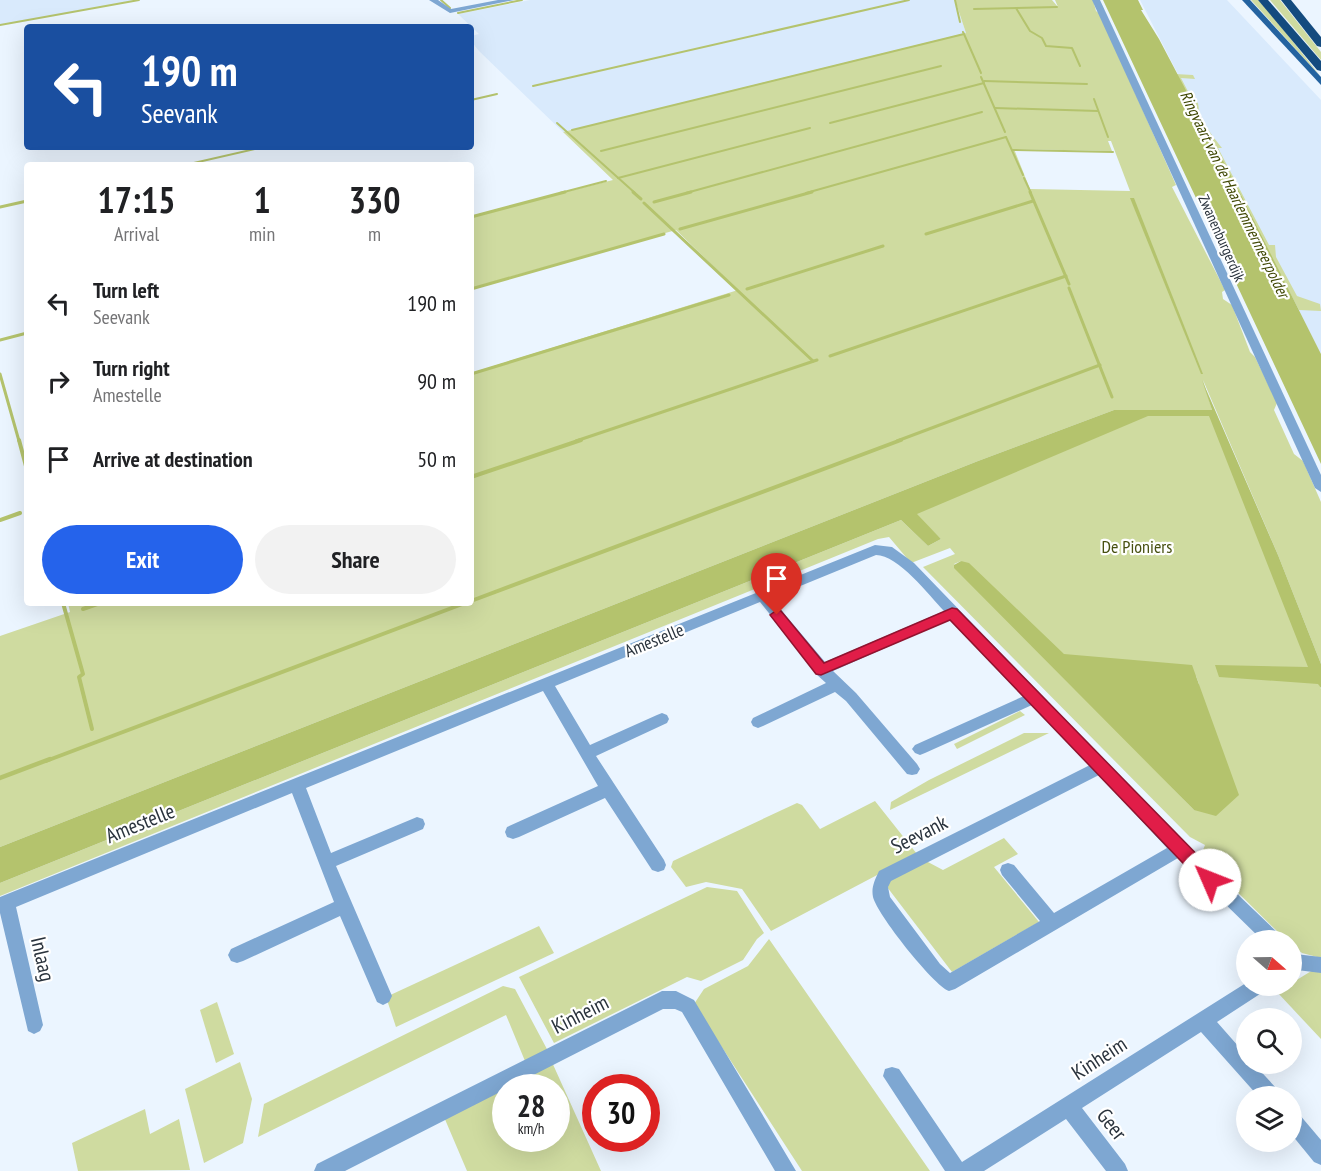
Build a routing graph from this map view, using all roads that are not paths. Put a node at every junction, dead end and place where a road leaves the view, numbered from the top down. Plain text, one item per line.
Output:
1 (433, 0) edge
2 (510, 0) edge
3 (1096, 0) edge
4 (1246, 0) edge
5 (1263, 0) edge
6 (1286, 0) edge
7 (1297, 0) edge
8 (1321, 30) edge
9 (1321, 44) edge
10 (1321, 69) edge
11 (1321, 82) edge
12 (1321, 489) edge
13 (762, 596) junction
14 (952, 613) junction
15 (821, 670) junction
16 (546, 684) junction
17 (836, 686) junction
18 (1036, 697) junction
19 (662, 719) dead end
20 (758, 722) dead end
21 (920, 749) dead end
22 (587, 753) junction
23 (1101, 767) junction
24 (912, 769) dead end
25 (296, 783) junction
26 (608, 789) junction
27 (417, 824) dead end
28 (513, 832) dead end
29 (1179, 849) junction
30 (327, 862) junction
31 (658, 865) dead end
32 (1008, 870) dead end
33 (3, 904) edge
34 (344, 906) junction
35 (1051, 922) junction
36 (1263, 930) edge
37 (237, 955) dead end
38 (1302, 962) edge
39 (1321, 965) edge
40 (383, 996) dead end
41 (1241, 996) edge
42 (1203, 1020) junction
43 (34, 1025) dead end
44 (892, 1076) dead end
45 (1261, 1086) edge
46 (1068, 1106) junction
47 (1302, 1133) edge
48 (1321, 1155) edge
49 (324, 1171) edge
50 (786, 1171) edge
51 (957, 1171) edge
52 (966, 1171) edge
53 (1118, 1171) edge

1 - 2 street
3 - 12 street, Zwanenburgerdijk
4 - 11 main road
5 - 10 highway
6 - 9 highway
7 - 8 highway
13 - 14 street, Amestelle
13 - 15 street
13 - 16 street, Amestelle
14 - 15 street
14 - 18 street
15 - 17 street
16 - 22 street
16 - 25 street, Amestelle
17 - 20 street
17 - 24 street
18 - 21 street
18 - 23 street
19 - 22 street
22 - 26 street
23 - 29 street
23 - 35 street, Seevank
25 - 30 street
25 - 33 street, Amestelle
26 - 28 street
26 - 31 street
27 - 30 street
29 - 35 street, Seevank
29 - 36 street
30 - 34 street
32 - 35 street
33 - 43 street, Inlaag
34 - 37 street
34 - 40 street
38 - 39 street
41 - 42 street, Kinheim
42 - 45 street
42 - 46 street, Kinheim
44 - 51 street
46 - 52 street, Kinheim
46 - 53 street, Geer
47 - 48 street
49 - 50 street, Kinheim

